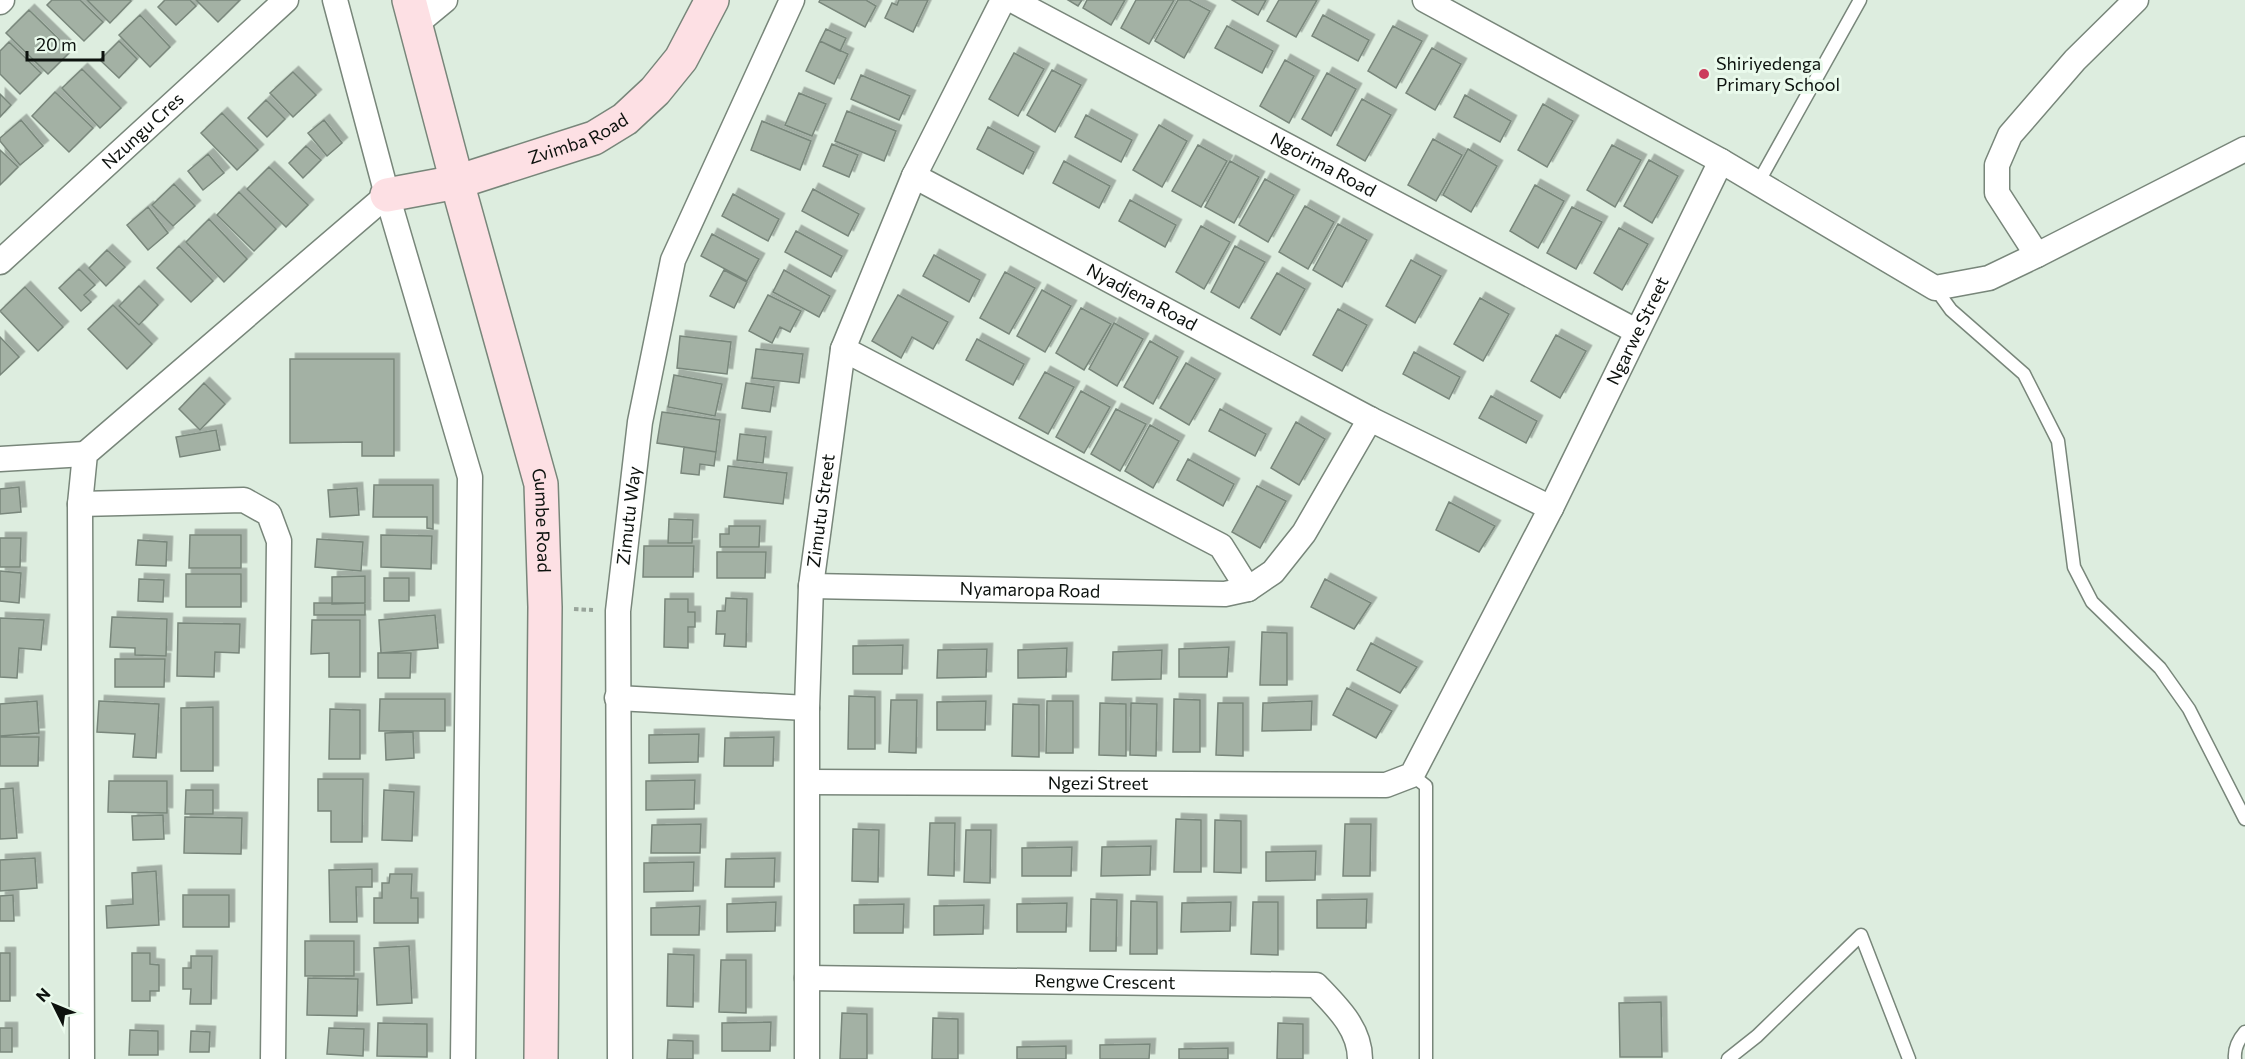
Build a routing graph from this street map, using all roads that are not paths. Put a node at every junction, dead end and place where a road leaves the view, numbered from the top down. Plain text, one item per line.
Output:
1 (286, 0) edge
2 (335, 0) edge
3 (445, 0) edge
4 (712, 0) edge
5 (792, 0) edge
6 (1003, 0) edge
7 (1012, 0) edge
8 (1425, 0) edge
9 (1860, 0) edge
10 (2136, 0) edge
11 (413, 12) edge
12 (2245, 149) edge
13 (1721, 161) junction
14 (914, 176) junction
15 (457, 182) junction
16 (1758, 183) junction
17 (387, 195) junction
18 (2037, 255) junction
19 (0, 262) edge
20 (1935, 288) junction
21 (1636, 331) junction
22 (843, 349) junction
23 (1370, 419) junction
24 (85, 454) junction
25 (0, 459) edge
26 (80, 504) junction
27 (1551, 508) junction
28 (811, 586) junction
29 (1248, 589) junction
30 (617, 698) junction
31 (807, 708) junction
32 (1412, 775) junction
33 (808, 782) junction
34 (2245, 819) edge
35 (807, 978) junction
36 (2245, 1032) edge
37 (81, 1059) edge
38 (273, 1059) edge
39 (463, 1059) edge
40 (541, 1059) edge
41 (620, 1059) edge
42 (807, 1059) edge
43 (1360, 1059) edge
44 (1426, 1059) edge
45 (1728, 1059) edge
46 (1909, 1059) edge
47 (2235, 1059) edge

1 - 19 street, Nzungu Cres
2 - 17 street
3 - 11 street
4 - 15 street, Zvimba Road
5 - 30 street, Zimutu Way
6 - 14 street, Zimutu Street
7 - 21 street, Ngorima Road
8 - 13 street
9 - 16 lane
10 - 18 street
11 - 15 street, Gumbe Road
12 - 18 street
13 - 16 street
13 - 21 street, Ngarwe Street
14 - 22 street, Zimutu Street
14 - 23 street, Nyadjena Road
15 - 17 street, Zvimba Road
15 - 40 street, Gumbe Road
16 - 20 street
17 - 24 street
17 - 39 street
18 - 20 street
20 - 34 lane
21 - 27 street, Ngarwe Street
22 - 28 street, Zimutu Street
22 - 29 street
23 - 27 street, Nyadjena Road
23 - 29 street
24 - 25 street
24 - 26 street
26 - 37 street
26 - 38 street
27 - 32 street, Ngarwe Street
28 - 29 street, Nyamaropa Road
28 - 31 street, Zimutu Street
30 - 31 street
30 - 41 street, Zimutu Way
31 - 33 street, Zimutu Street
32 - 33 street, Ngezi Street
32 - 44 lane
33 - 35 street, Zimutu Street
35 - 42 street, Zimutu Street
35 - 43 street, Rengwe Crescent
36 - 47 lane
45 - 46 lane

